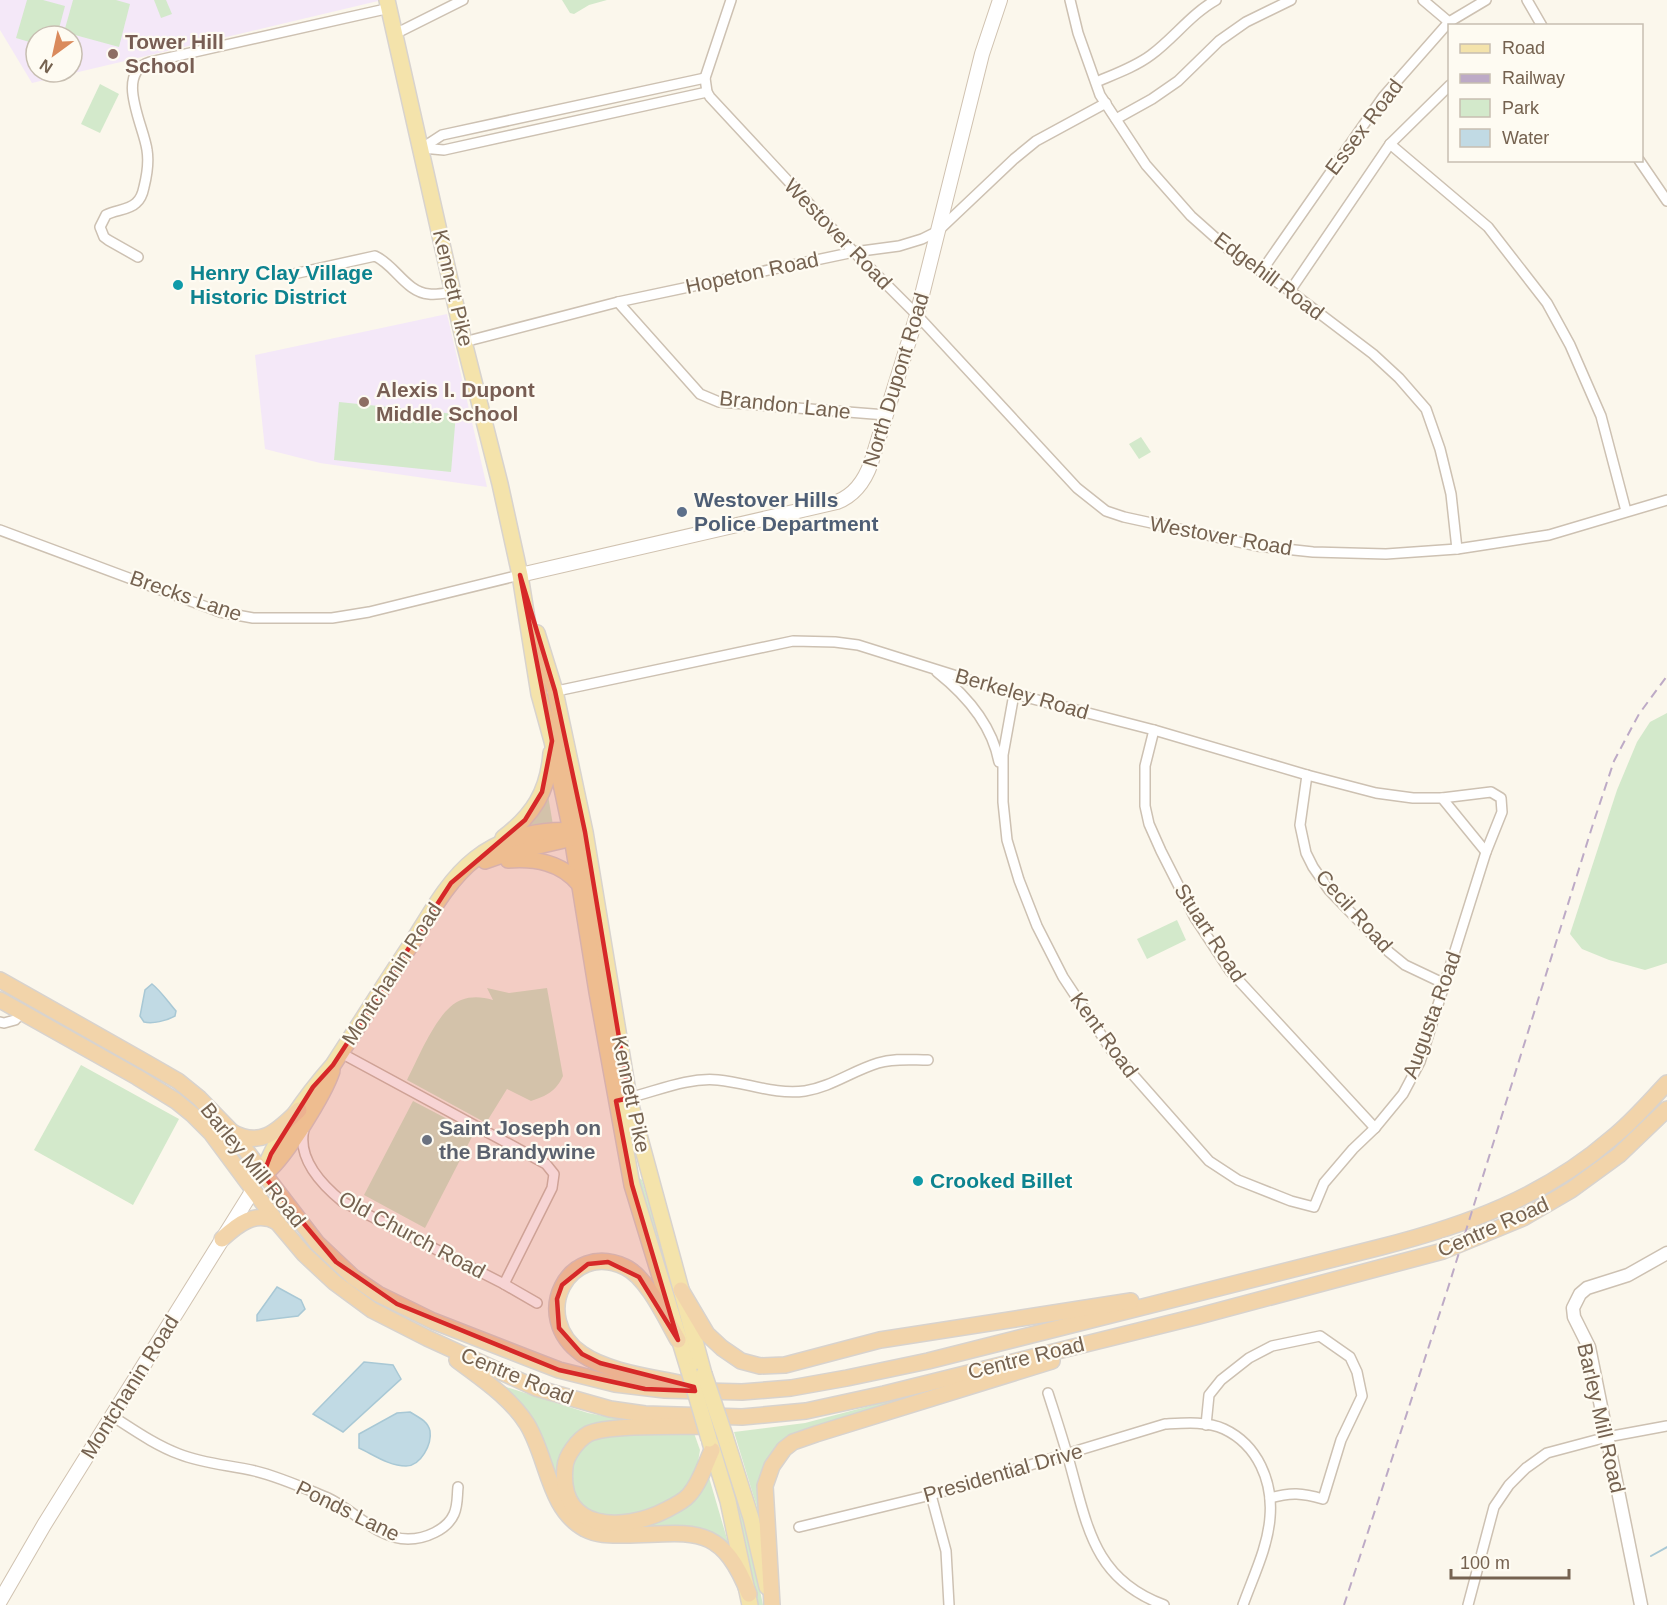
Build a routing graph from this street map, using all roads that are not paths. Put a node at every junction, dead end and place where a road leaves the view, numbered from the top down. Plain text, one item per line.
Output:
1 (463, 0) edge
2 (731, 0) edge
3 (1000, 0) edge
4 (1070, 0) edge
5 (1216, 0) edge
6 (1291, 0) edge
7 (1423, 0) edge
8 (1486, 0) edge
9 (1527, 0) edge
10 (389, 4) edge
11 (1449, 22) junction
12 (1541, 24) edge
13 (395, 34) junction
14 (705, 78) junction
15 (1096, 82) junction
16 (1448, 86) edge
17 (707, 92) junction
18 (1106, 103) junction
19 (1116, 118) junction
20 (1390, 144) junction
21 (422, 148) junction
22 (1640, 162) edge
23 (1667, 201) edge
24 (938, 231) junction
25 (854, 252) junction
26 (138, 257) dead end
27 (1261, 272) junction
28 (289, 275) dead end
29 (1290, 291) junction
30 (453, 292) junction
31 (618, 302) junction
32 (917, 315) junction
33 (464, 342) junction
34 (886, 415) junction
35 (1667, 500) edge
36 (1626, 511) junction
37 (0, 530) edge
38 (1457, 549) junction
39 (520, 575) junction
40 (934, 669) junction
41 (555, 691) junction
42 (539, 694) junction
43 (1014, 694) junction
44 (1154, 730) junction
45 (552, 741) junction
46 (1307, 775) junction
47 (1002, 779) junction
48 (1442, 798) junction
49 (1500, 798) joint
50 (576, 834) junction
51 (1486, 852) junction
52 (482, 858) junction
53 (579, 884) junction
54 (0, 980) edge
55 (1445, 984) junction
56 (0, 1000) edge
57 (22, 1012) junction
58 (0, 1022) edge
59 (126, 1051) junction
60 (337, 1059) junction
61 (928, 1060) dead end
62 (1667, 1083) edge
63 (623, 1099) junction
64 (1667, 1109) edge
65 (305, 1110) junction
66 (1375, 1128) junction
67 (232, 1132) junction
68 (263, 1175) junction
69 (253, 1190) junction
70 (1314, 1207) joint
71 (277, 1222) junction
72 (222, 1239) junction
73 (1667, 1253) edge
74 (504, 1284) junction
75 (681, 1290) junction
76 (1208, 1290) junction
77 (358, 1300) joint
78 (1254, 1302) junction
79 (537, 1303) dead end
80 (470, 1336) joint
81 (427, 1338) junction
82 (678, 1340) junction
83 (697, 1372) junction
84 (718, 1392) junction
85 (1047, 1393) dead end
86 (884, 1394) junction
87 (112, 1416) junction
88 (1206, 1425) junction
89 (1667, 1426) edge
90 (1607, 1437) junction
91 (710, 1445) junction
92 (1068, 1454) junction
93 (458, 1487) dead end
94 (931, 1495) junction
95 (1270, 1498) junction
96 (799, 1527) dead end
97 (750, 1600) edge
98 (1, 1603) edge
99 (772, 1605) edge
100 (949, 1605) edge
101 (1164, 1605) edge
102 (1243, 1605) edge
103 (1468, 1605) edge
104 (1641, 1605) edge

1 - 13 street
2 - 14 street
3 - 24 main road, North Dupont Road
4 - 15 street, Edgehill Road
5 - 15 street
6 - 19 street
7 - 11 street
8 - 11 street, Essex Road
9 - 12 street
10 - 13 main road, Kennett Pike
10 - 26 street
11 - 27 street, Essex Road
13 - 21 main road, Kennett Pike
14 - 17 street
14 - 21 street
15 - 18 street, Edgehill Road
16 - 20 street, Essex Road
17 - 21 street
17 - 25 street, Westover Road
18 - 19 street, Edgehill Road
18 - 24 street, Hopeton Road
19 - 27 street, Edgehill Road
20 - 29 street, Essex Road
20 - 36 street
21 - 30 main road, Kennett Pike
22 - 23 street
24 - 25 street, Hopeton Road
24 - 32 main road, North Dupont Road
25 - 31 street, Hopeton Road
25 - 32 street, Westover Road
27 - 29 street, Edgehill Road
28 - 30 street
29 - 38 street, Edgehill Road
30 - 33 main road, Kennett Pike
31 - 33 street, Hopeton Road
31 - 34 street, Brandon Lane
32 - 34 main road, North Dupont Road
32 - 38 street, Westover Road
33 - 39 main road, Kennett Pike
34 - 39 main road, North Dupont Road
35 - 36 street, Westover Road
36 - 38 street, Westover Road
37 - 39 street, Brecks Lane
39 - 41 main road, Kennett Pike
39 - 42 main road, Kennett Pike
40 - 41 street, Berkeley Road
40 - 43 street, Berkeley Road
40 - 47 street, Kent Road
41 - 42 street, Berkeley Road
41 - 50 main road, Kennett Pike
42 - 45 main road, Kennett Pike
43 - 44 street, Berkeley Road
43 - 47 street, Kent Road
44 - 46 street, Berkeley Road
44 - 66 street, Stuart Road
45 - 50 main road, Kennett Pike
45 - 52 main road
46 - 48 street, Berkeley Road
46 - 55 street, Cecil Road
47 - 70 street, Kent Road
48 - 49 street, Berkeley Road
48 - 51 street
49 - 51 street, Augusta Road
50 - 52 main road, Montchanin Road
50 - 53 main road, Kennett Pike
50 - 63 main road, Kennett Pike
51 - 55 street, Augusta Road
52 - 53 main road
52 - 60 main road, Montchanin Road
53 - 63 main road, Kennett Pike
54 - 59 highway, Barley Mill Road
55 - 66 street, Augusta Road
56 - 57 highway, Barley Mill Road
57 - 58 street
57 - 59 highway
57 - 69 highway, Barley Mill Road
59 - 67 highway, Barley Mill Road
60 - 65 main road, Montchanin Road
60 - 74 street, Old Church Road
61 - 63 street
62 - 76 highway, Centre Road
63 - 75 main road, Kennett Pike
63 - 82 main road, Kennett Pike
64 - 78 highway, Centre Road
65 - 67 highway
65 - 68 main road, Montchanin Road
65 - 74 street, Old Church Road
66 - 70 street, Augusta Road
67 - 68 highway, Barley Mill Road
68 - 69 main road, Montchanin Road
68 - 80 highway, Barley Mill Road
69 - 71 highway, Barley Mill Road
69 - 72 main road, Montchanin Road
71 - 72 highway
71 - 77 highway, Barley Mill Road
72 - 87 main road, Montchanin Road
73 - 90 street, Barley Mill Road
74 - 79 street
75 - 76 highway
75 - 83 main road, Kennett Pike
76 - 84 highway, Centre Road
77 - 81 highway, Centre Road
78 - 86 highway, Centre Road
78 - 99 highway
80 - 84 highway, Centre Road
81 - 86 highway, Centre Road
81 - 97 highway
82 - 83 main road, Kennett Pike
82 - 84 highway
83 - 91 main road, Kennett Pike, bridge
83 - 99 main road, Kennett Pike, bridge
85 - 92 street
86 - 91 highway
87 - 93 street, Ponds Lane
87 - 98 main road, Montchanin Road
88 - 92 street, Presidential Drive
88 - 95 street, Presidential Drive
88 - 95 street
89 - 90 street
90 - 103 street
90 - 104 street, Barley Mill Road
91 - 97 main road, Kennett Pike
92 - 94 street, Presidential Drive
92 - 101 street
94 - 96 street, Presidential Drive
94 - 100 street
95 - 102 street, Presidential Drive

